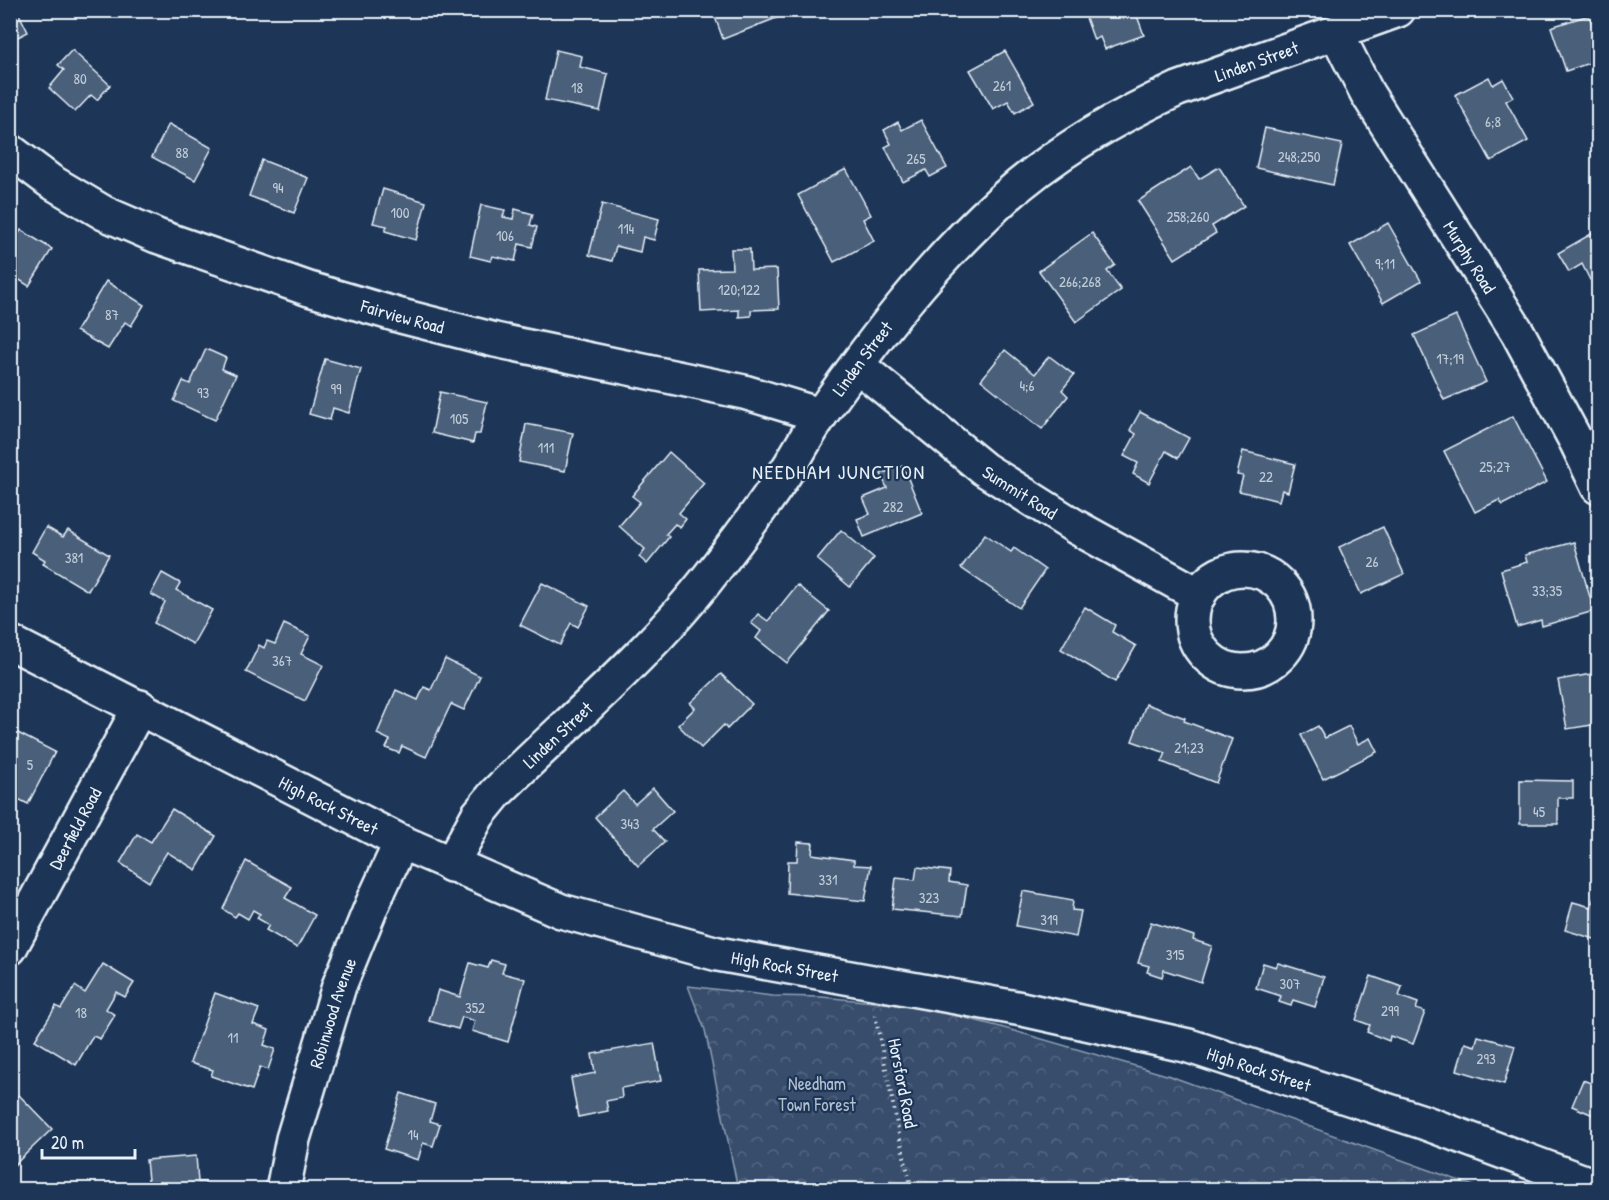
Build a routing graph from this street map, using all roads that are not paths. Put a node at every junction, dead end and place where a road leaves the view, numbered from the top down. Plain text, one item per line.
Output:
1 (1398, 10) edge
2 (1336, 32) junction
3 (10, 151) edge
4 (857, 364) junction
5 (820, 415) junction
6 (1599, 487) edge
7 (1199, 596) dead end
8 (10, 642) edge
9 (140, 706) junction
10 (401, 842) junction
11 (451, 865) junction
12 (10, 948) edge
13 (1599, 1187) edge
14 (283, 1190) edge

1 - 2 street, Linden Street
2 - 4 street, Linden Street
2 - 6 street, Murphy Road
3 - 5 street, Fairview Road
4 - 5 street, Linden Street
4 - 7 street, Summit Road
5 - 11 street, Linden Street
8 - 9 street, High Rock Street
9 - 10 street, High Rock Street
9 - 12 street, Deerfield Road
10 - 11 street, High Rock Street
10 - 14 street, Robinwood Avenue
11 - 13 street, High Rock Street

